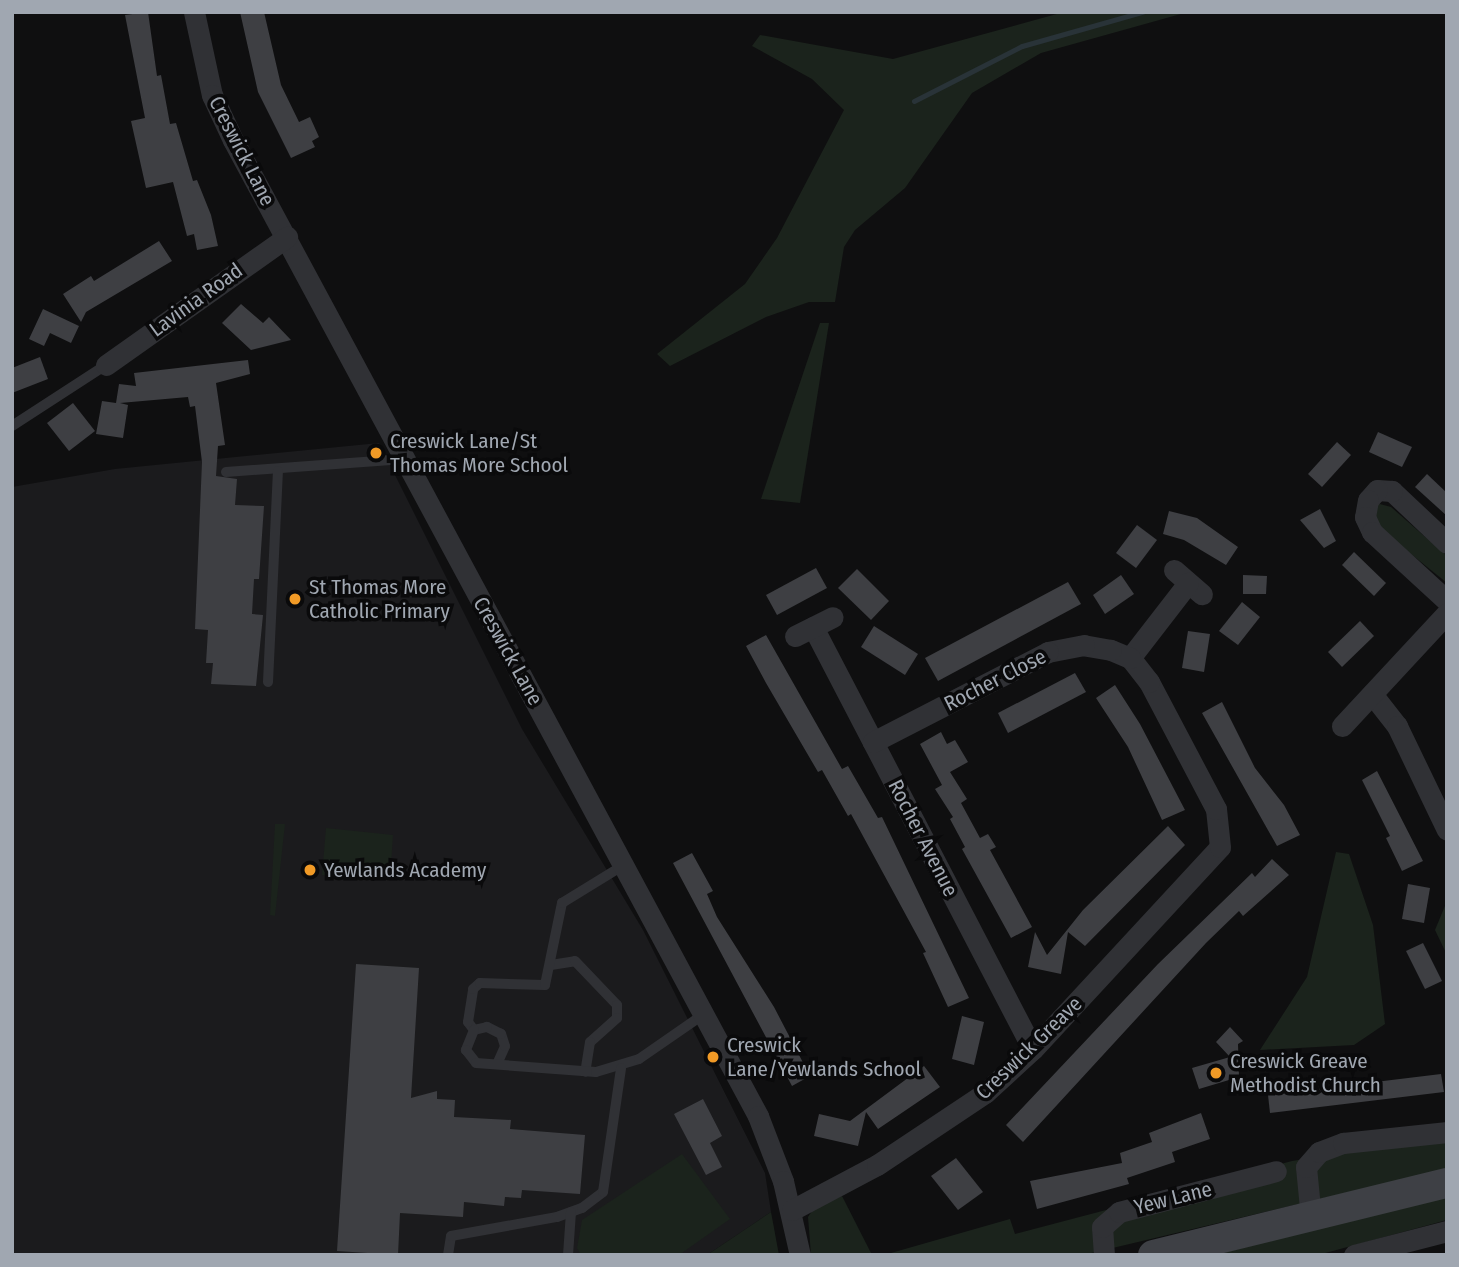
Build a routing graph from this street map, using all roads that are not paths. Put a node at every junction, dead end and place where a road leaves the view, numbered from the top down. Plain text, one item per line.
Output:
1 (194, 12) edge
2 (287, 237) junction
3 (106, 365) joint
4 (12, 426) edge
5 (405, 459) junction
6 (278, 471) junction
7 (226, 472) dead end
8 (1447, 543) edge
9 (1188, 583) dead end
10 (1447, 601) edge
11 (1447, 613) edge
12 (833, 617) dead end
13 (1130, 658) junction
14 (268, 682) dead end
15 (1373, 694) junction
16 (1342, 726) dead end
17 (873, 742) junction
18 (1447, 830) edge
19 (624, 865) junction
20 (551, 965) junction
21 (704, 1014) junction
22 (474, 1030) junction
23 (1033, 1049) junction
24 (498, 1062) junction
25 (621, 1068) junction
26 (585, 1072) junction
27 (1447, 1132) edge
28 (1276, 1171) dead end
29 (1447, 1183) edge
30 (792, 1210) junction
31 (571, 1212) junction
32 (1311, 1218) junction
33 (1447, 1231) edge
34 (448, 1255) edge
35 (568, 1255) edge
36 (800, 1255) edge
37 (1104, 1255) edge
38 (1153, 1255) edge
39 (1354, 1255) edge

1 - 2 street, Creswick Lane
2 - 3 street, Lavinia Road
2 - 5 street, Creswick Lane
3 - 4 lane
5 - 6 lane
5 - 19 street, Creswick Lane
6 - 7 lane
6 - 14 lane
8 - 10 street
9 - 13 street
11 - 15 street
12 - 17 street, Rocher Avenue
13 - 17 street, Rocher Close
13 - 23 street, Creswick Greave
15 - 16 street
15 - 18 street
17 - 23 street, Rocher Avenue
19 - 20 lane
19 - 21 street, Creswick Lane
20 - 22 lane
20 - 26 lane
21 - 25 lane
21 - 30 street, Creswick Lane
22 - 24 lane
22 - 24 lane
23 - 30 street, Creswick Greave
24 - 26 lane
25 - 26 lane
25 - 31 lane
27 - 32 street
28 - 37 street, Yew Lane
29 - 32 main road
30 - 36 street, Creswick Lane
31 - 34 lane
31 - 35 lane
32 - 38 main road
33 - 39 street

